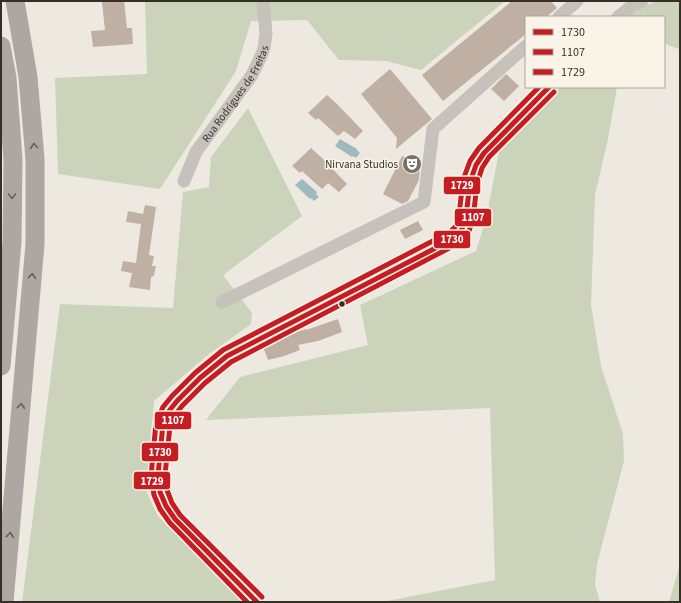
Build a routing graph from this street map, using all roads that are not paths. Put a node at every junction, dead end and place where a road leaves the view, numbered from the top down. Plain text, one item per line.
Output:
1 (15, 1) edge
2 (263, 1) edge
3 (577, 1) edge
4 (634, 2) edge
5 (560, 16) edge
6 (619, 16) edge
7 (1, 46) edge
8 (525, 47) edge
9 (548, 88) edge
10 (184, 181) dead end
11 (222, 302) dead end
12 (1, 366) edge
13 (4, 602) edge
14 (257, 602) edge

13 -> 1 highway
2 - 10 street, Rua Rodrigues de Freitas
3 - 5 street
4 - 6 street
7 -> 12 highway
8 - 11 street
9 - 14 street

